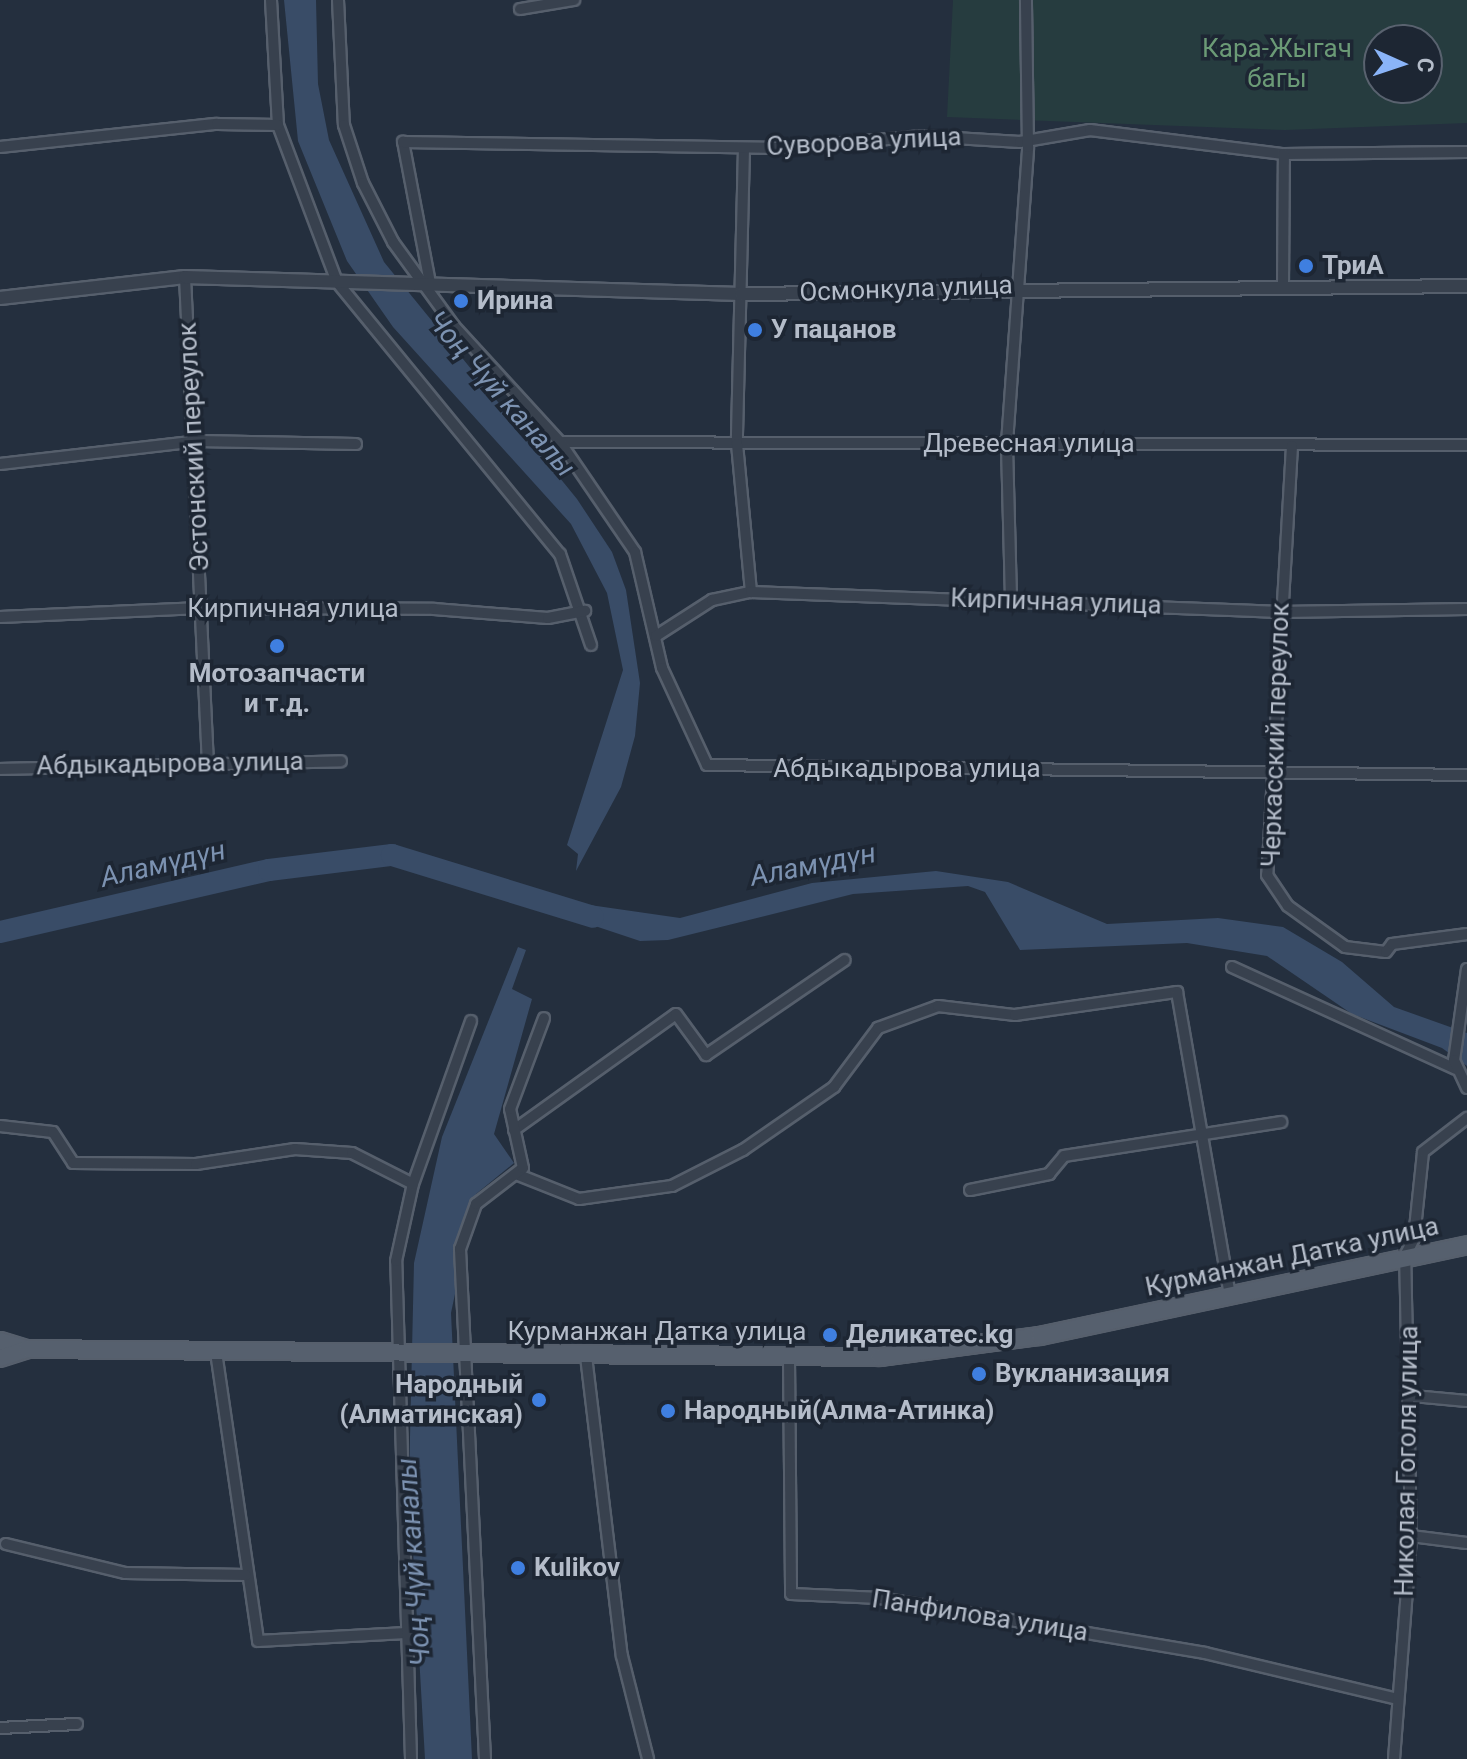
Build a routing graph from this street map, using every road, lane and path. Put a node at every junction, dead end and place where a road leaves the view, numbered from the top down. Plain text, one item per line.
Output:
1 (271, 0) edge
2 (338, 0) edge
3 (574, 0) edge
4 (1026, 0) edge
5 (520, 9) dead end
6 (278, 125) junction
7 (1028, 140) junction
8 (0, 147) edge
9 (744, 148) junction
10 (1467, 152) edge
11 (1284, 154) junction
12 (185, 277) junction
13 (341, 282) junction
14 (424, 284) junction
15 (1015, 285) junction
16 (1283, 286) junction
17 (1467, 286) edge
18 (741, 294) junction
19 (0, 298) edge
20 (198, 441) junction
21 (560, 442) junction
22 (1007, 443) junction
23 (356, 444) dead end
24 (737, 444) junction
25 (1467, 445) edge
26 (1292, 446) junction
27 (0, 464) edge
28 (751, 592) junction
29 (1011, 599) junction
30 (201, 608) junction
31 (1467, 609) edge
32 (585, 611) junction
33 (1281, 612) junction
34 (0, 617) edge
35 (656, 636) junction
36 (591, 645) dead end
37 (341, 761) dead end
38 (208, 762) junction
39 (0, 769) edge
40 (1273, 773) junction
41 (1467, 775) edge
42 (1467, 934) edge
43 (845, 960) dead end
44 (1232, 967) dead end
45 (1467, 969) edge
46 (544, 1018) dead end
47 (471, 1021) dead end
48 (1455, 1065) junction
49 (1467, 1088) edge
50 (1467, 1118) edge
51 (1281, 1122) dead end
52 (0, 1126) edge
53 (514, 1130) junction
54 (1204, 1134) junction
55 (516, 1174) junction
56 (413, 1184) junction
57 (970, 1190) dead end
58 (1467, 1245) edge
59 (1405, 1256) junction
60 (1229, 1291) junction
61 (0, 1341) edge
62 (27, 1349) junction
63 (216, 1352) junction
64 (397, 1354) junction
65 (462, 1355) junction
66 (586, 1356) junction
67 (0, 1358) edge
68 (789, 1358) junction
69 (1413, 1396) junction
70 (1467, 1401) edge
71 (1411, 1536) junction
72 (1467, 1543) edge
73 (6, 1544) dead end
74 (246, 1575) junction
75 (406, 1633) junction
76 (1398, 1699) junction
77 (77, 1724) dead end
78 (0, 1728) edge
79 (411, 1759) edge
80 (485, 1759) edge
81 (648, 1759) edge
82 (1394, 1759) edge

1 - 6 street
2 - 14 street
3 - 5 street
4 - 7 street
6 - 8 street
6 - 13 street
7 - 9 street, Суворова улица
7 - 11 street, Суворова улица
7 - 15 street
9 - 14 street, Суворова улица
9 - 18 street
10 - 11 street, Суворова улица
11 - 16 street
12 - 13 street, Осмонкула улица
12 - 19 street, Осмонкула улица
12 - 20 street, Эстонский переулок
13 - 14 street, Осмонкула улица
13 - 32 street
14 - 18 street, Осмонкула улица
14 - 21 street, Абдыкадырова улица
15 - 16 street, Осмонкула улица
15 - 18 street, Осмонкула улица
15 - 22 street
16 - 17 street, Осмонкула улица
18 - 24 street
20 - 23 street
20 - 27 street
20 - 30 street, Эстонский переулок
21 - 24 street, Древесная улица
21 - 35 street, Абдыкадырова улица
22 - 24 street, Древесная улица
22 - 26 street, Древесная улица
22 - 29 street
24 - 28 street
25 - 26 street, Древесная улица
26 - 33 street, Черкасский переулок
28 - 29 street, Кирпичная улица
28 - 35 street, Кирпичная улица
29 - 33 street, Кирпичная улица
30 - 32 street, Кирпичная улица
30 - 34 street, Кирпичная улица
30 - 38 street, Эстонский переулок
31 - 33 street, Кирпичная улица
32 - 36 street
33 - 40 street, Черкасский переулок
35 - 40 street, Абдыкадырова улица
37 - 38 street, Абдыкадырова улица
38 - 39 street, Абдыкадырова улица
40 - 41 street, Абдыкадырова улица
40 - 42 street, Черкасский переулок
43 - 53 street
44 - 48 street
45 - 48 street
46 - 53 street
47 - 56 street
48 - 49 street
50 - 59 street, Николая Гоголя улица
51 - 54 street
52 - 56 street
53 - 55 street
54 - 55 street
54 - 57 street
54 - 60 street
55 - 65 street
56 - 64 street
58 - 59 main road, Курманжан Датка улица
59 - 60 main road, Курманжан Датка улица
59 - 69 street, Николая Гоголя улица
60 - 68 main road, Курманжан Датка улица
61 - 62 main road, Курманжан Датка улица
62 - 63 main road, Курманжан Датка улица
62 - 67 main road, Курманжан Датка улица
63 - 64 main road, Курманжан Датка улица
63 - 74 street
64 - 65 main road, Курманжан Датка улица
64 - 75 street
65 - 66 main road, Курманжан Датка улица
65 - 80 street
66 - 68 main road, Курманжан Датка улица
66 - 81 street
68 - 76 street, Панфилова улица
69 - 70 street
69 - 71 street, Николая Гоголя улица
71 - 72 street
71 - 76 street, Николая Гоголя улица
73 - 74 street
74 - 75 street
75 - 79 street
76 - 82 street, Николая Гоголя улица
77 - 78 street

